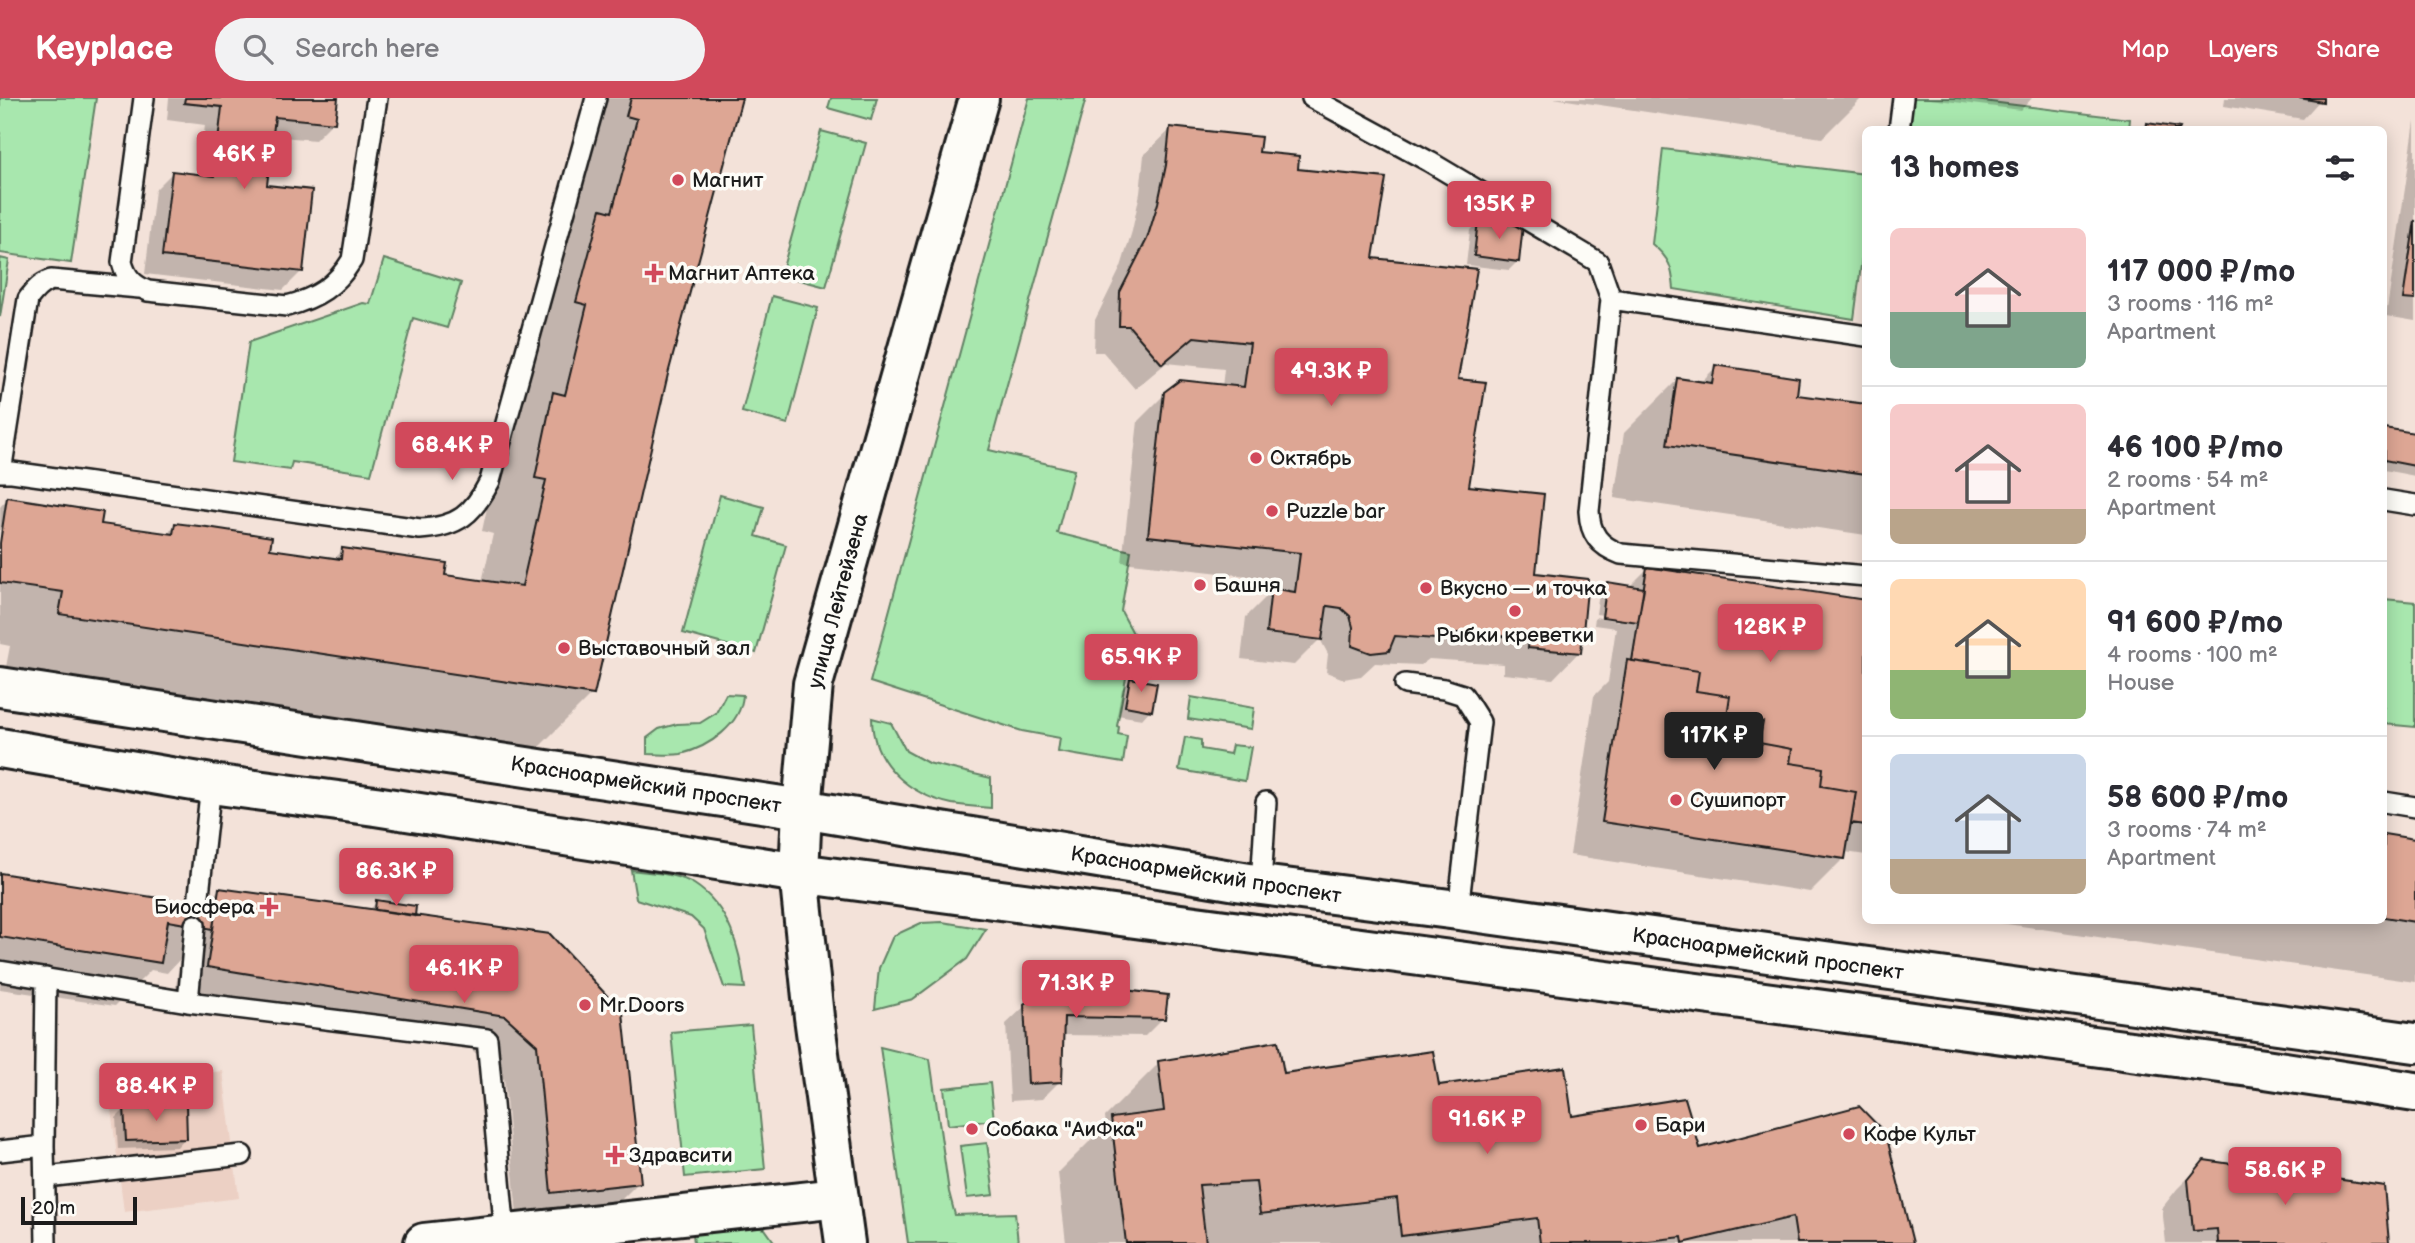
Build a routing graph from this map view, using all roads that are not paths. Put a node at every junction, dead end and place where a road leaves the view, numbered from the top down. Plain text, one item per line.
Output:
1 (144, 98) edge
2 (377, 98) edge
3 (596, 98) edge
4 (979, 98) edge
5 (1312, 98) edge
6 (1903, 98) edge
7 (1900, 126) edge
8 (139, 288) junction
9 (1611, 299) junction
10 (1862, 335) edge
11 (1, 472) edge
12 (2387, 500) edge
13 (2415, 505) edge
14 (1862, 576) edge
15 (1405, 684) dead end
16 (0, 687) edge
17 (0, 748) edge
18 (211, 785) junction
19 (1266, 802) dead end
20 (2387, 802) edge
21 (2415, 807) edge
22 (802, 809) junction
23 (799, 873) junction
24 (1261, 885) junction
25 (198, 904) dead end
26 (1458, 910) junction
27 (195, 925) dead end
28 (0, 971) edge
29 (46, 978) junction
30 (188, 1002) junction
31 (2415, 1043) edge
32 (2415, 1092) edge
33 (44, 1146) junction
34 (0, 1151) edge
35 (242, 1156) dead end
36 (46, 1177) junction
37 (839, 1198) junction
38 (505, 1234) junction
39 (46, 1243) edge
40 (424, 1243) edge
41 (845, 1243) edge

1 - 8 lane
2 - 8 lane
3 - 11 lane
4 - 22 main road, улица Лейтейзена
5 - 9 lane
6 - 7 lane
8 - 11 lane
9 - 10 lane
9 - 14 lane
12 - 13 lane
15 - 26 lane
16 - 22 main road, Красноармейский проспект
17 - 18 main road
18 - 23 main road
18 - 25 lane
19 - 24 lane
20 - 21 lane
22 - 23 main road, улица Лейтейзена
22 - 24 main road, Красноармейский проспект
23 - 32 main road
23 - 37 main road, улица Лейтейзена
24 - 26 main road, Красноармейский проспект
26 - 31 main road, Красноармейский проспект
27 - 30 lane
28 - 29 lane
29 - 30 lane
29 - 33 lane
30 - 38 lane
33 - 34 lane
33 - 36 lane
35 - 36 lane
36 - 39 lane
37 - 38 main road
37 - 41 main road, улица Лейтейзена
38 - 40 main road

